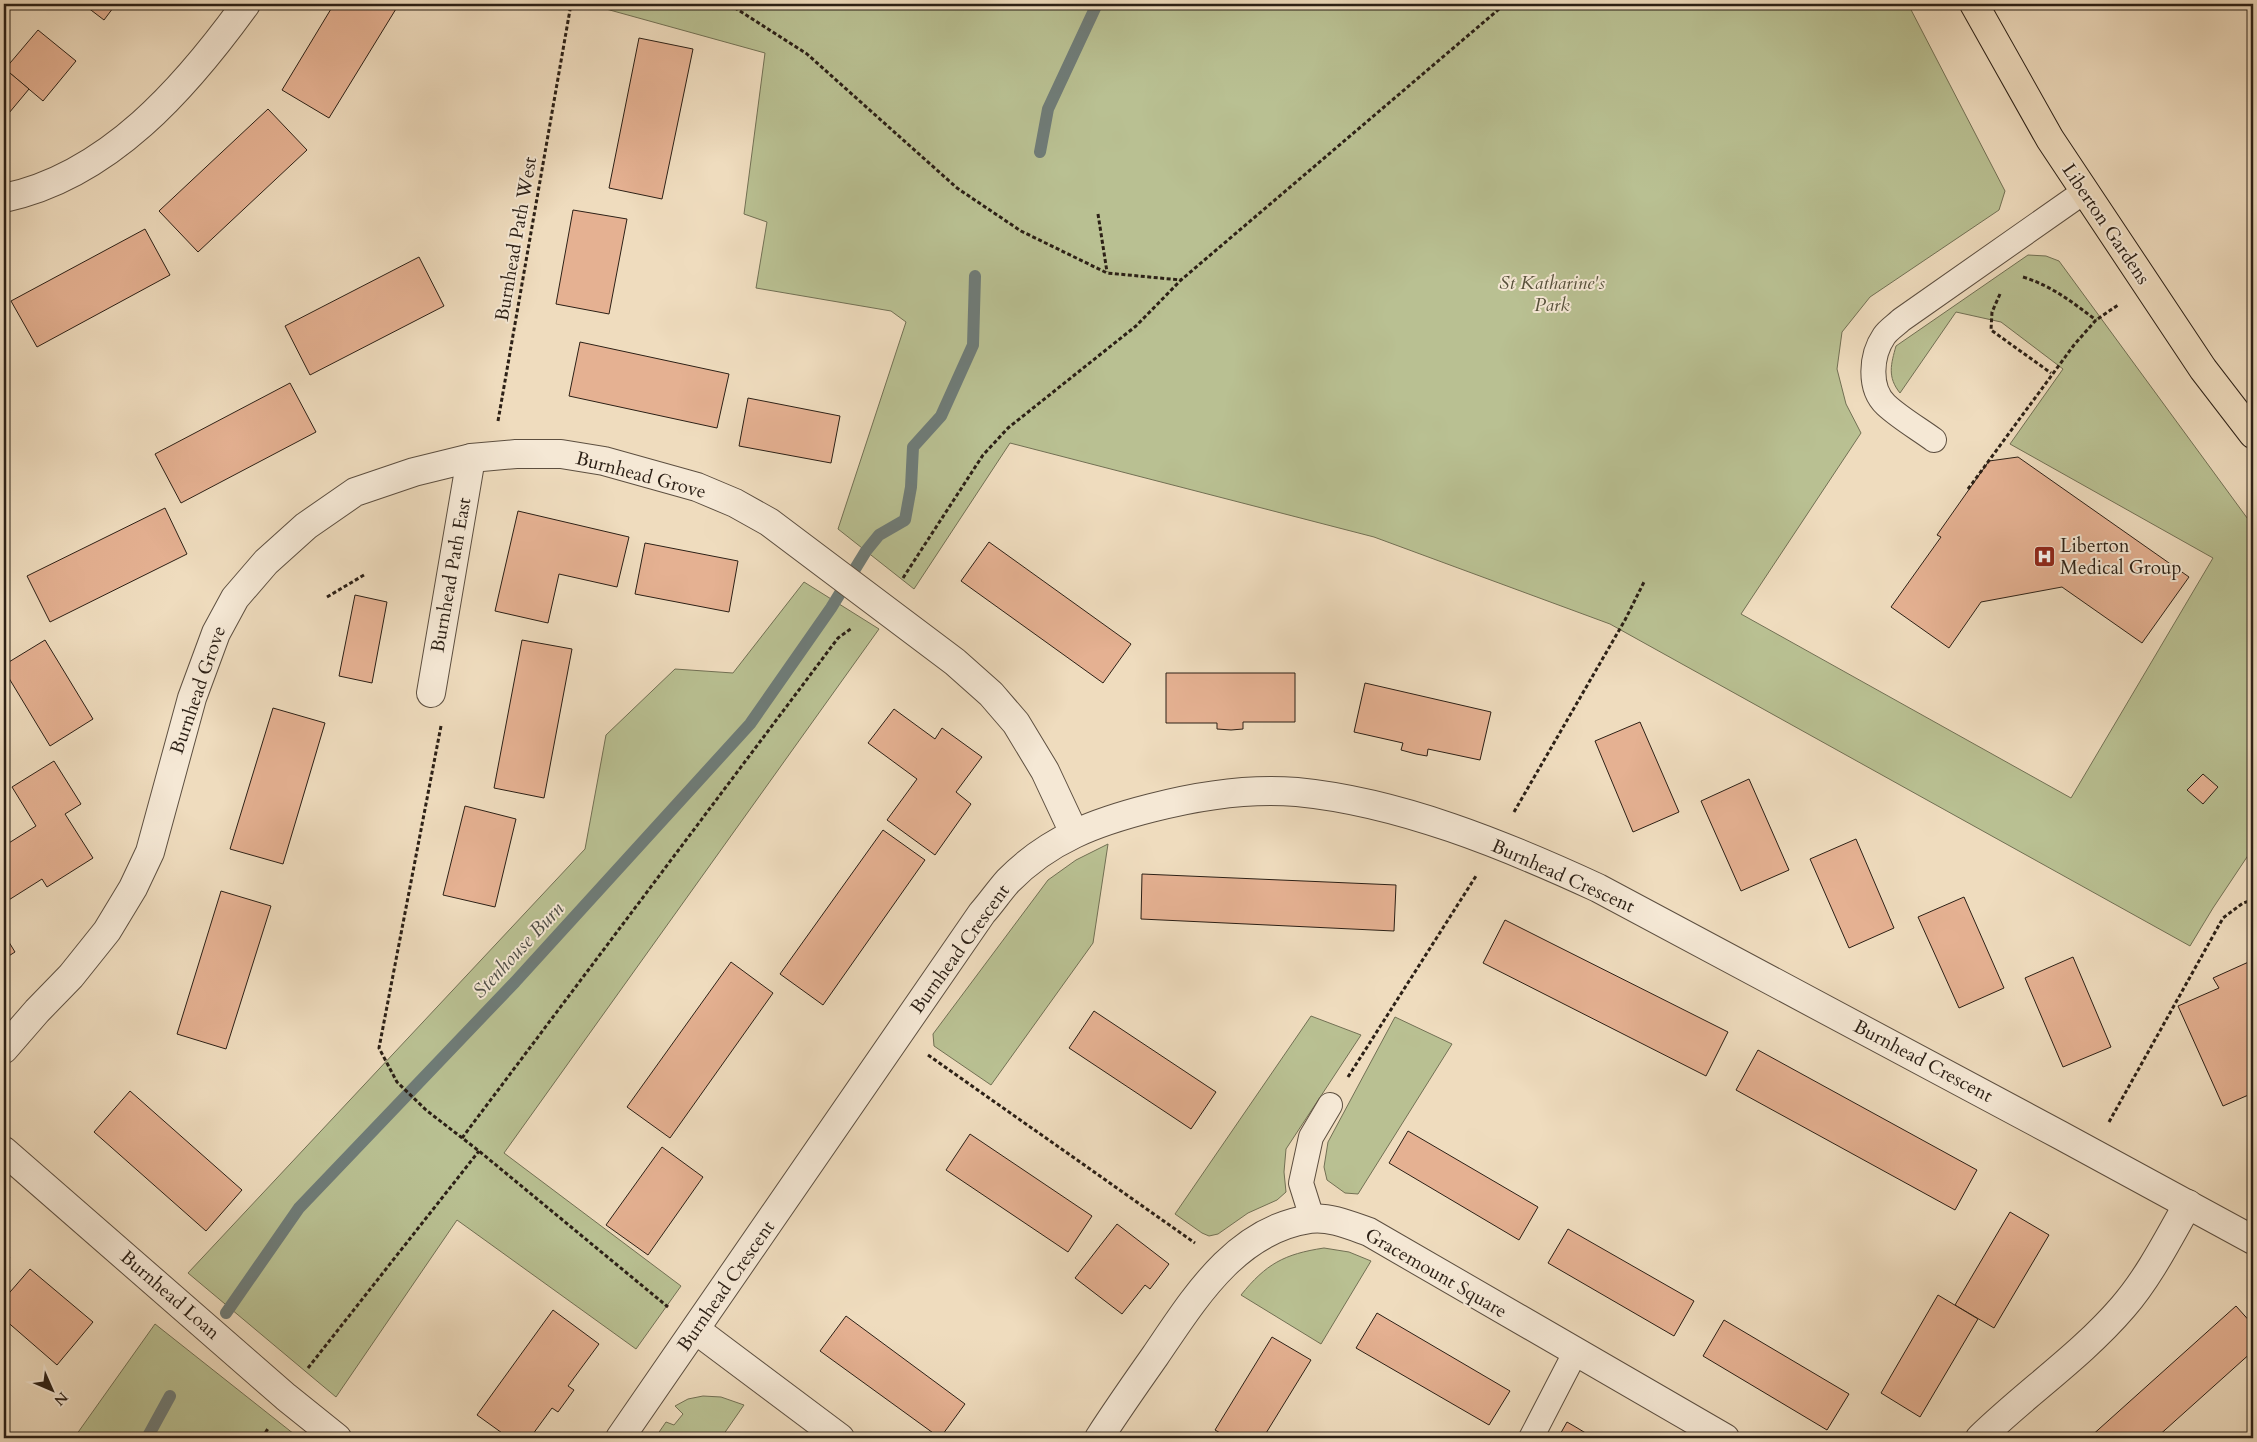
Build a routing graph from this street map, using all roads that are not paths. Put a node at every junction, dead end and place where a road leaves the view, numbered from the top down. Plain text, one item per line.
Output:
1 (246, 4) edge
2 (1974, 4) edge
3 (2085, 191) junction
4 (4, 198) edge
5 (2253, 434) edge
6 (1934, 440) dead end
7 (472, 458) junction
8 (431, 693) road end
9 (1074, 833) junction
10 (4, 1049) edge
11 (1330, 1105) road end
12 (4, 1151) edge
13 (2188, 1204) junction
14 (1312, 1218) junction
15 (2253, 1240) edge
16 (696, 1330) junction
17 (1575, 1353) junction
18 (337, 1438) edge
19 (620, 1438) edge
20 (840, 1438) edge
21 (1099, 1438) edge
22 (1531, 1438) edge
23 (1725, 1438) edge
24 (1980, 1438) edge

1 - 4 street
2 - 3 main road, Liberton Gardens
3 - 5 main road, Liberton Gardens
3 - 6 lane
7 - 8 street, Burnhead Path East
7 - 9 street, Burnhead Grove
7 - 10 street, Burnhead Grove
9 - 13 street, Burnhead Crescent
9 - 16 street, Burnhead Crescent
11 - 14 lane
12 - 18 street, Burnhead Loan
13 - 15 street, Burnhead Crescent
13 - 24 street
14 - 17 street, Gracemount Square
14 - 21 street, Gracemount Square
16 - 19 street, Burnhead Crescent
16 - 20 street
17 - 22 lane
17 - 23 street, Gracemount Square

